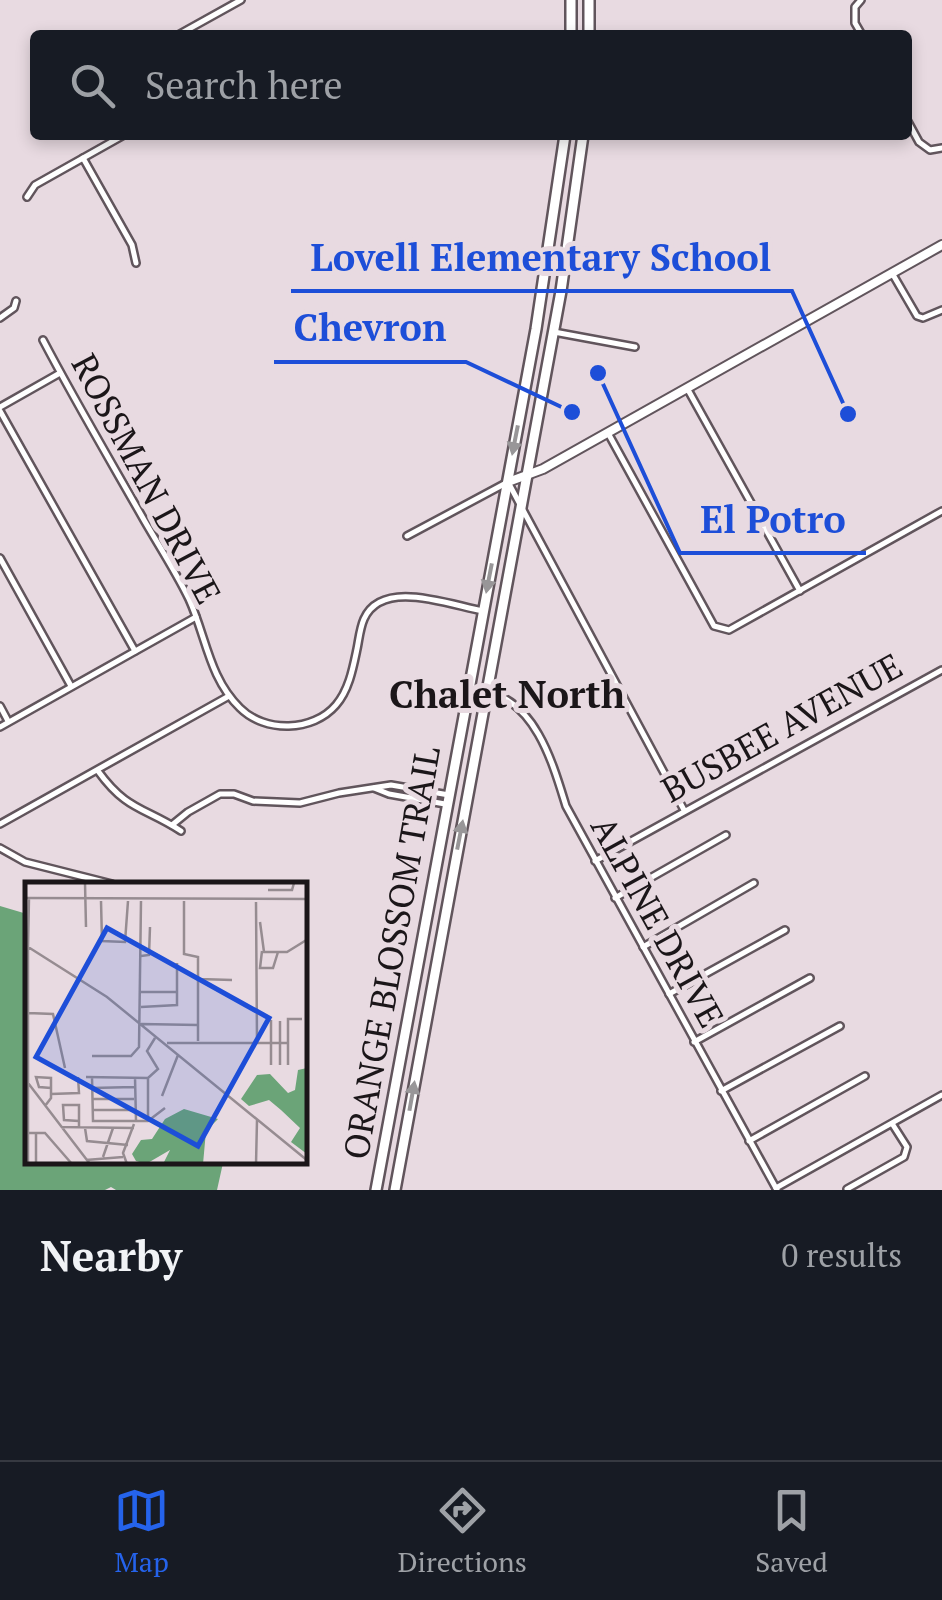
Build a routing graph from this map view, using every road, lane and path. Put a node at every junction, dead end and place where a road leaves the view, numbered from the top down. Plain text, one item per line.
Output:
1 (241, 0) edge
2 (861, 0) edge
3 (571, 5) edge
4 (589, 5) edge
5 (187, 30) edge
6 (588, 30) edge
7 (859, 30) edge
8 (912, 129) edge
9 (115, 140) edge
10 (564, 140) edge
11 (582, 140) edge
12 (942, 148) edge
13 (83, 158) junction
14 (561, 171) junction
15 (579, 172) junction
16 (27, 197) dead end
17 (942, 245) edge
18 (136, 263) dead end
19 (892, 273) junction
20 (16, 300) dead end
21 (942, 310) edge
22 (0, 318) edge
23 (536, 329) junction
24 (554, 332) junction
25 (43, 340) dead end
26 (635, 347) dead end
27 (60, 372) junction
28 (687, 388) junction
29 (0, 409) edge
30 (608, 432) junction
31 (527, 475) junction
32 (508, 482) junction
33 (521, 509) junction
34 (942, 511) edge
35 (407, 536) dead end
36 (0, 558) edge
37 (800, 591) junction
38 (483, 612) junction
39 (196, 617) junction
40 (496, 641) junction
41 (136, 651) junction
42 (941, 673) edge
43 (71, 686) junction
44 (487, 692) junction
45 (229, 696) junction
46 (0, 706) edge
47 (9, 722) junction
48 (0, 727) edge
49 (98, 771) junction
50 (448, 800) junction
51 (684, 810) junction
52 (0, 824) edge
53 (172, 826) junction
54 (181, 832) dead end
55 (726, 835) dead end
56 (0, 848) edge
57 (595, 861) junction
58 (104, 882) edge
59 (754, 884) dead end
60 (615, 898) junction
61 (785, 930) dead end
62 (643, 946) junction
63 (420, 956) junction
64 (437, 959) junction
65 (810, 978) dead end
66 (669, 994) junction
67 (840, 1026) dead end
68 (694, 1042) junction
69 (865, 1076) dead end
70 (722, 1091) junction
71 (942, 1095) edge
72 (894, 1124) junction
73 (749, 1140) junction
74 (776, 1189) edge
75 (848, 1189) edge
76 (376, 1190) edge
77 (395, 1190) edge

1 - 5 street
2 - 7 street
3 - 4 main road
4 - 6 main road
8 - 12 street
9 - 13 street
10 - 14 main road, ORANGE BLOSSOM TRAIL
11 - 15 main road, ORANGE BLOSSOM TRAIL
13 - 16 street
13 - 18 street
14 - 15 main road
14 - 23 main road, ORANGE BLOSSOM TRAIL
15 - 24 main road, ORANGE BLOSSOM TRAIL
17 - 19 street
19 - 21 street
19 - 28 street
20 - 22 street
23 - 24 main road
23 -> 32 main road, ORANGE BLOSSOM TRAIL
24 - 26 street
24 - 31 main road, ORANGE BLOSSOM TRAIL
25 - 27 street, ROSSMAN DRIVE
27 - 29 street
27 - 39 street, ROSSMAN DRIVE
28 - 30 street
28 - 37 street
29 - 41 street
30 - 31 street
30 - 37 street
31 - 32 street
31 - 33 main road, ORANGE BLOSSOM TRAIL
32 - 33 street
32 - 35 street
32 -> 38 main road, ORANGE BLOSSOM TRAIL
33 - 40 main road, ORANGE BLOSSOM TRAIL
33 - 51 street
34 - 37 street
36 - 43 street
38 - 40 main road
38 - 45 street
38 - 50 main road, ORANGE BLOSSOM TRAIL
39 - 41 street
39 - 45 street, ROSSMAN DRIVE
40 - 44 main road, ORANGE BLOSSOM TRAIL
41 - 43 street
42 - 51 street, BUSBEE AVENUE
43 - 47 street
44 - 57 street, ALPINE DRIVE
64 -> 44 main road, ORANGE BLOSSOM TRAIL
45 - 49 street
46 - 47 street
47 - 48 street
49 - 52 street
49 - 53 street
50 - 53 street
50 - 63 main road, ORANGE BLOSSOM TRAIL
51 - 57 street, BUSBEE AVENUE
53 - 54 street
55 - 60 street
56 - 58 street
57 - 60 street, ALPINE DRIVE
59 - 62 street
60 - 62 street, ALPINE DRIVE
61 - 66 street
62 - 66 street, ALPINE DRIVE
63 - 64 main road
63 - 76 main road, ORANGE BLOSSOM TRAIL
77 -> 64 main road, ORANGE BLOSSOM TRAIL
65 - 68 street
66 - 68 street, ALPINE DRIVE
67 - 70 street
68 - 70 street, ALPINE DRIVE
69 - 73 street
70 - 73 street, ALPINE DRIVE
71 - 72 street
72 - 74 street
72 - 75 street
73 - 74 street, ALPINE DRIVE

